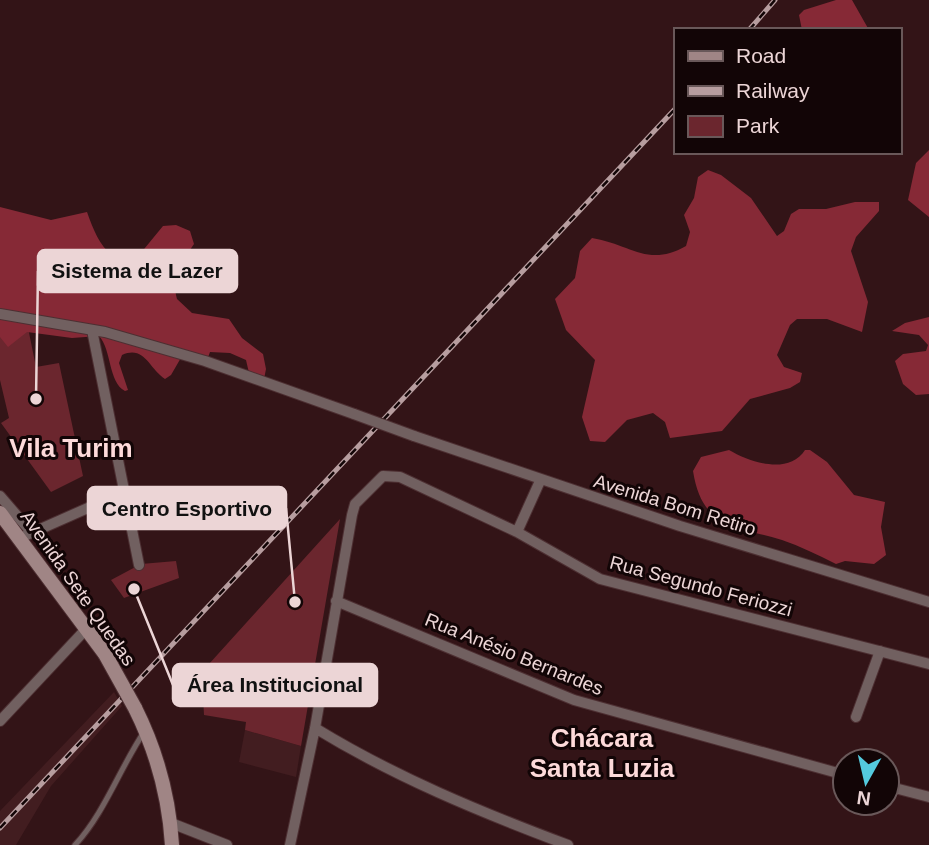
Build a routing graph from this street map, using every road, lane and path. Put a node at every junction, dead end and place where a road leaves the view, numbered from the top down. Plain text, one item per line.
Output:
1 (0, 314) edge
2 (92, 330) junction
3 (540, 481) junction
4 (124, 492) junction
5 (0, 496) edge
6 (0, 513) edge
7 (517, 532) junction
8 (26, 535) junction
9 (139, 565) dead end
10 (336, 601) junction
11 (929, 602) edge
12 (87, 628) junction
13 (880, 651) junction
14 (929, 664) edge
15 (856, 717) dead end
16 (0, 721) edge
17 (315, 728) junction
18 (145, 729) junction
19 (831, 771) edge
20 (901, 790) edge
21 (929, 797) edge
22 (171, 823) junction
23 (75, 845) edge
24 (172, 845) edge
25 (227, 845) edge
26 (289, 845) edge
27 (568, 845) edge

1 - 2 street
2 - 3 street, Avenida Bom Retiro, bridge
2 - 4 street
3 - 7 street
3 - 11 street, Avenida Bom Retiro
4 - 8 street
4 - 9 street
5 - 8 street
6 - 8 street, Avenida Sete Quedas
7 - 10 street, Rua Segundo Feriozzi
7 - 13 street, Rua Segundo Feriozzi
8 - 12 street, Avenida Sete Quedas
10 - 17 street
10 - 19 street, Rua Anésio Bernardes
12 - 16 street
12 - 18 street, Avenida Sete Quedas, bridge
13 - 14 street, Rua Segundo Feriozzi
13 - 15 street
17 - 26 street
17 - 27 street
18 - 22 street, Avenida Sete Quedas
18 - 23 lane
20 - 21 street
22 - 24 street, Avenida Sete Quedas
22 - 25 street

